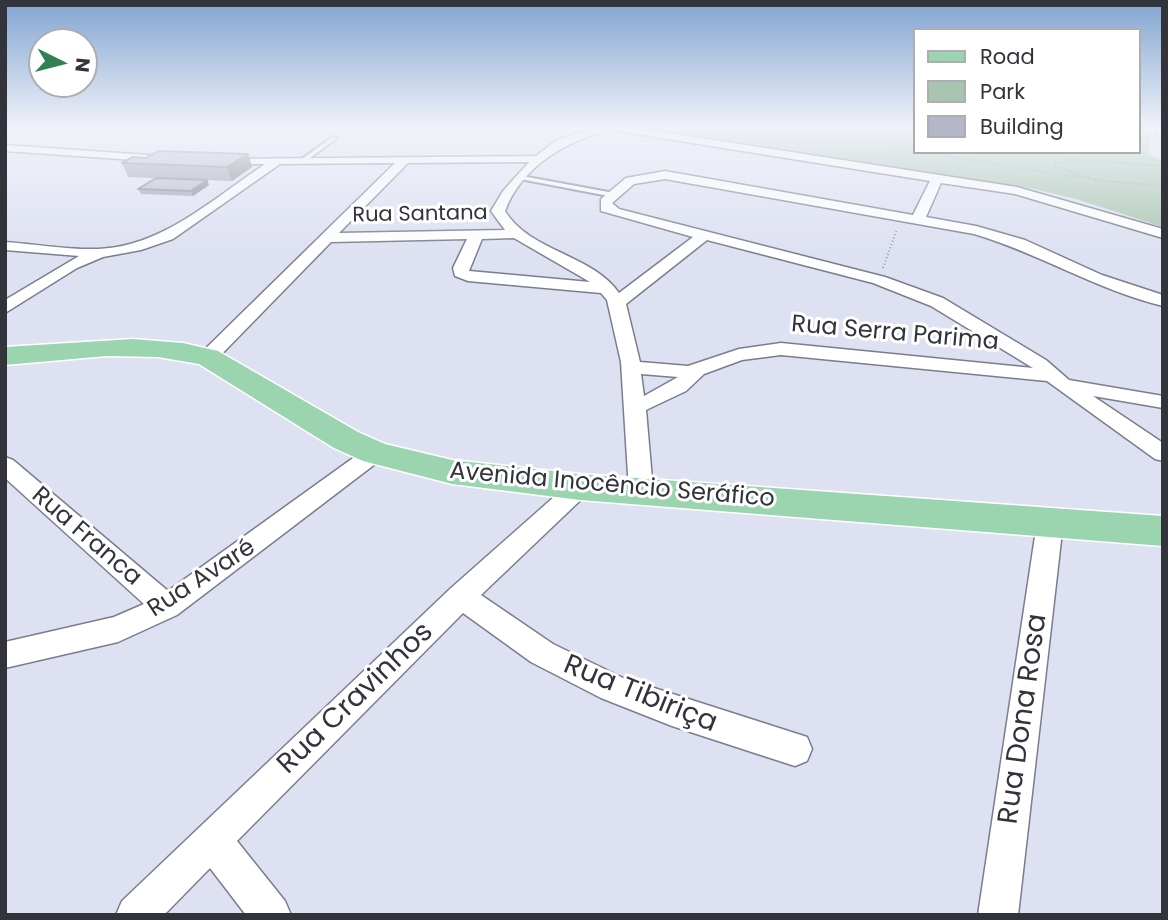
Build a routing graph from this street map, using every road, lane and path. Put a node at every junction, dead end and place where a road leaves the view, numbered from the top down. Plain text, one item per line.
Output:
1 (264, 170) edge
2 (395, 170) edge
3 (530, 170) edge
4 (885, 170) edge
5 (1033, 170) edge
6 (1069, 170) edge
7 (522, 178) junction
8 (937, 178) junction
9 (1094, 180) junction
10 (1163, 186) edge
11 (614, 194) junction
12 (901, 216) junction
13 (918, 219) junction
14 (513, 234) junction
15 (1163, 234) edge
16 (476, 236) junction
17 (702, 237) junction
18 (328, 238) junction
19 (5, 246) edge
20 (99, 253) junction
21 (879, 280) junction
22 (613, 296) junction
23 (1163, 301) edge
24 (5, 308) edge
25 (998, 341) junction
26 (208, 357) junction
27 (10, 360) edge
28 (629, 367) junction
29 (696, 371) junction
30 (1016, 372) junction
31 (1057, 380) junction
32 (1161, 402) edge
33 (634, 408) junction
34 (1100, 409) junction
35 (375, 453) junction
36 (1163, 454) edge
37 (5, 465) edge
38 (580, 487) junction
39 (641, 491) junction
40 (1051, 523) junction
41 (1163, 531) edge
42 (461, 596) junction
43 (167, 607) junction
44 (5, 655) edge
45 (795, 749) dead end
46 (212, 840) junction
47 (136, 915) edge
48 (271, 915) edge
49 (998, 915) edge

1 - 20 street
2 - 18 street
3 - 7 street
4 - 8 street
5 - 9 path
6 - 9 path
7 - 11 lane
7 - 14 street
8 - 13 street
8 - 15 street
9 - 10 path
11 - 12 street
11 - 17 street
12 - 13 street
12 - 21 path
13 - 23 street
14 - 16 street, Rua Santana
14 - 22 street
16 - 18 street, Rua Santana
16 - 22 street
17 - 21 street
17 - 22 street
18 - 26 street
19 - 20 street
20 - 24 street
21 - 25 street
22 - 28 street
25 - 30 street
25 - 31 street
26 - 27 main road, Avenida Inocêncio Seráfico
26 - 35 main road, Avenida Inocêncio Seráfico
28 - 29 street, Rua Serra Parima
28 - 33 street
29 - 30 street, Rua Serra Parima
29 - 33 street, Rua Serra Parima
30 - 31 street, Rua Serra Parima
31 - 32 street
31 - 34 street
32 - 34 street
33 - 39 street
34 - 36 street
35 - 38 main road, Avenida Inocêncio Seráfico
35 - 43 street, Rua Avaré
37 - 43 street, Rua Franca
38 - 39 main road, Avenida Inocêncio Seráfico
38 - 42 street, Rua Cravinhos
39 - 40 main road, Avenida Inocêncio Seráfico
40 - 41 main road, Avenida Inocêncio Seráfico
40 - 49 street, Rua Dona Rosa
42 - 45 street, Rua Tibiriça
42 - 46 street, Rua Cravinhos
43 - 44 street, Rua Avaré
46 - 47 street, Rua Cravinhos
46 - 48 street

